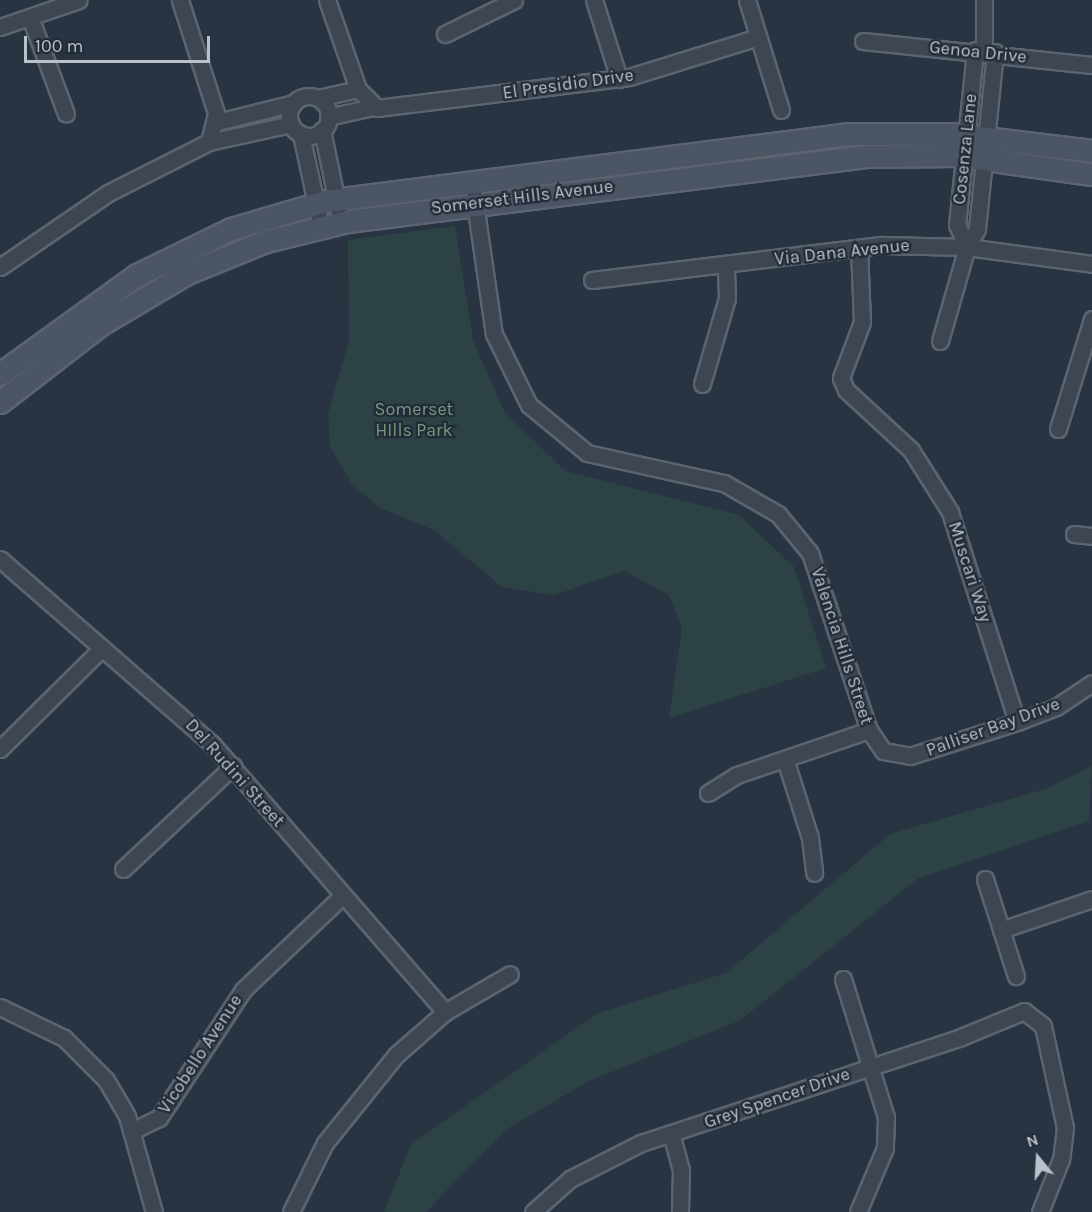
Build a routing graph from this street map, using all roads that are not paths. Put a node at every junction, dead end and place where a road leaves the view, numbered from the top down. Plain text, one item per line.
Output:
1 (79, 0) edge
2 (180, 0) edge
3 (327, 0) edge
4 (514, 0) edge
5 (594, 0) edge
6 (747, 0) edge
7 (984, 0) edge
8 (30, 17) junction
9 (0, 27) edge
10 (445, 34) dead end
11 (758, 37) junction
12 (863, 40) dead end
13 (985, 51) junction
14 (1092, 65) edge
15 (619, 79) junction
16 (318, 98) junction
17 (365, 99) junction
18 (294, 103) junction
19 (782, 110) dead end
20 (66, 114) dead end
21 (325, 124) junction
22 (296, 129) junction
23 (213, 132) junction
24 (975, 147) junction
25 (1092, 151) edge
26 (1092, 174) edge
27 (472, 182) junction
28 (326, 201) junction
29 (475, 203) junction
30 (331, 224) junction
31 (967, 247) junction
32 (858, 248) junction
33 (726, 264) junction
34 (1092, 264) edge
35 (0, 267) edge
36 (592, 280) dead end
37 (1092, 319) edge
38 (940, 341) dead end
39 (0, 374) edge
40 (702, 384) dead end
41 (0, 402) edge
42 (1058, 429) dead end
43 (1074, 534) dead end
44 (1092, 536) edge
45 (0, 559) edge
46 (101, 649) junction
47 (1092, 683) edge
48 (1017, 722) junction
49 (869, 730) junction
50 (2, 741) edge
51 (890, 755) joint
52 (785, 759) junction
53 (233, 766) junction
54 (708, 793) dead end
55 (123, 869) dead end
56 (814, 873) dead end
57 (985, 879) dead end
58 (342, 896) junction
59 (1092, 899) edge
60 (1002, 930) junction
61 (510, 974) dead end
62 (1016, 976) dead end
63 (843, 979) dead end
64 (0, 1007) edge
65 (445, 1012) junction
66 (872, 1066) junction
67 (132, 1131) junction
68 (671, 1133) junction
69 (154, 1212) edge
70 (291, 1212) edge
71 (533, 1212) edge
72 (680, 1212) edge
73 (858, 1212) edge
74 (1040, 1212) edge

1 - 8 street
2 - 23 street
3 - 17 street
4 - 10 street
5 - 15 street
6 - 11 street
7 - 13 street, Cosenza Lane
8 - 9 street
8 - 20 street
11 - 15 street, El Presidio Drive
11 - 19 street
12 - 13 street, Genoa Drive
13 - 14 street, Genoa Drive
13 - 24 street, Cosenza Lane
15 - 17 street, El Presidio Drive
16 - 17 street, El Presidio Drive
16 - 18 street, El Presidio Drive
16 - 21 street
17 - 21 street, El Presidio Drive
18 - 22 street
18 - 23 street
21 - 22 street, El Presidio Drive
21 - 28 street
22 - 23 street
22 - 28 street
23 - 35 street
24 - 25 main road, Somerset Hills Avenue
24 - 26 main road, Somerset Hills Avenue
24 - 27 main road, Somerset Hills Avenue
24 - 29 main road, Somerset Hills Avenue
24 - 31 street, Cosenza Lane
27 - 28 main road, Somerset Hills Avenue
27 - 29 street, Valencia Hills Street
28 - 30 street
28 - 39 main road, Somerset Hills Avenue
29 - 30 main road, Somerset Hills Avenue
29 - 49 street, Valencia Hills Street
30 - 41 main road, Somerset Hills Avenue
31 - 32 street, Via Dana Avenue
31 - 34 street, Via Dana Avenue
31 - 38 street, Cosenza Lane
32 - 33 street, Via Dana Avenue
32 - 48 street, Muscari Way
33 - 36 street, Via Dana Avenue
33 - 40 street
37 - 42 street
43 - 44 street
45 - 46 street, Del Rudini Street
46 - 50 street
46 - 53 street, Del Rudini Street
47 - 48 street, Palliser Bay Drive
48 - 51 street, Palliser Bay Drive
49 - 51 street, Valencia Hills Street
49 - 52 street
52 - 54 street
52 - 56 street
53 - 55 street
53 - 58 street, Del Rudini Street
57 - 60 street
58 - 65 street, Del Rudini Street
58 - 67 street, Vicobello Avenue
59 - 60 street
60 - 62 street
61 - 65 street
63 - 66 street
64 - 67 street
65 - 70 street
66 - 68 street, Grey Spencer Drive
66 - 73 street
66 - 74 street, Grey Spencer Drive
67 - 69 street
68 - 71 street, Grey Spencer Drive
68 - 72 street

